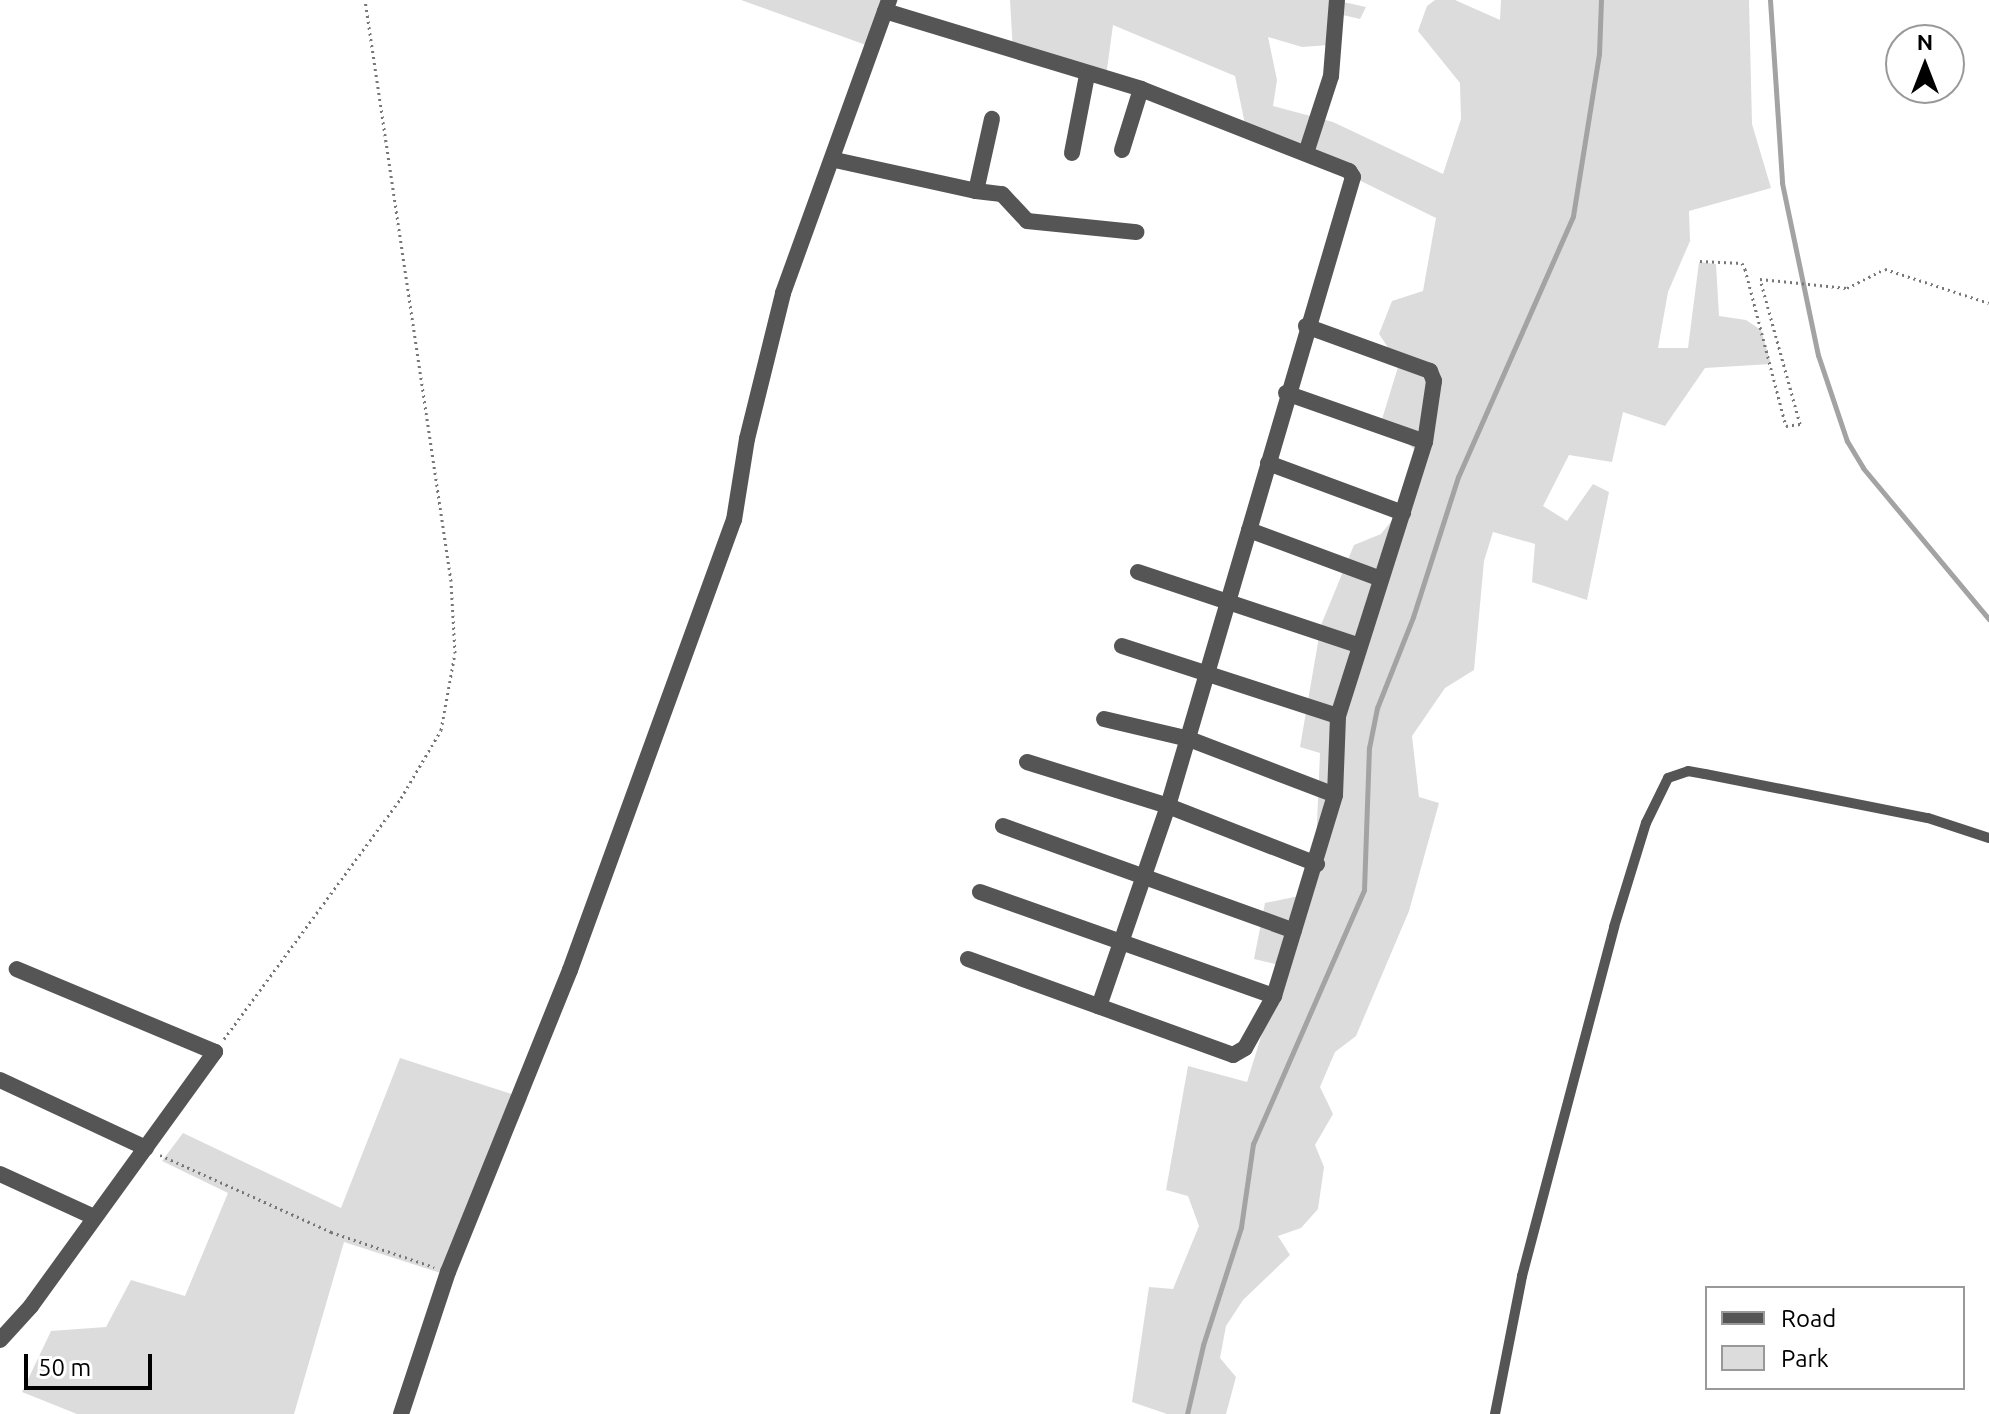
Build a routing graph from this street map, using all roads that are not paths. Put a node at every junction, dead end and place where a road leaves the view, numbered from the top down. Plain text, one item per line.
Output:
1 (1337, 0) edge
2 (887, 6) edge
3 (1087, 75) junction
4 (1141, 89) junction
5 (992, 119) dead end
6 (1122, 150) dead end
7 (1072, 153) dead end
8 (1306, 153) junction
9 (835, 160) junction
10 (976, 191) junction
11 (1136, 232) dead end
12 (1306, 326) junction
13 (1286, 393) junction
14 (1425, 442) junction
15 (1268, 463) junction
16 (1403, 513) junction
17 (1249, 530) junction
18 (1138, 572) dead end
19 (1378, 578) junction
20 (1229, 600) junction
21 (1358, 645) junction
22 (1122, 646) dead end
23 (1210, 670) junction
24 (1338, 716) junction
25 (1104, 719) dead end
26 (1189, 739) junction
27 (1027, 762) dead end
28 (1335, 795) junction
29 (1168, 806) junction
30 (1003, 826) dead end
31 (1989, 838) edge
32 (1317, 864) junction
33 (1144, 873) junction
34 (980, 892) dead end
35 (1294, 931) junction
36 (1121, 940) junction
37 (968, 959) dead end
38 (17, 969) dead end
39 (1274, 996) junction
40 (1099, 1006) junction
41 (0, 1080) edge
42 (146, 1148) junction
43 (0, 1174) edge
44 (94, 1217) junction
45 (0, 1340) edge
46 (401, 1414) edge
47 (1495, 1414) edge

1 - 8 street
2 - 3 street
2 - 9 street
3 - 4 street
3 - 7 street
4 - 6 street
4 - 8 street
5 - 10 street
8 - 12 street
9 - 10 street
9 - 46 street
10 - 11 street
12 - 13 street
12 - 14 street
13 - 14 street
13 - 15 street
14 - 16 street
15 - 16 street
15 - 17 street
16 - 19 street
17 - 19 street
17 - 20 street
18 - 20 street
19 - 21 street
20 - 21 street
20 - 23 street
21 - 24 street
22 - 23 street
23 - 24 street
23 - 26 street
24 - 28 street
25 - 26 street
26 - 28 street
26 - 29 street
27 - 29 street
28 - 32 street
29 - 32 street
29 - 33 street
30 - 33 street
31 - 47 lane
32 - 35 street
33 - 35 street
33 - 36 street
34 - 36 street
35 - 39 street
36 - 39 street
36 - 40 street
37 - 40 street
38 - 42 street
39 - 40 street
41 - 42 street
42 - 44 street
43 - 44 street
44 - 45 street

